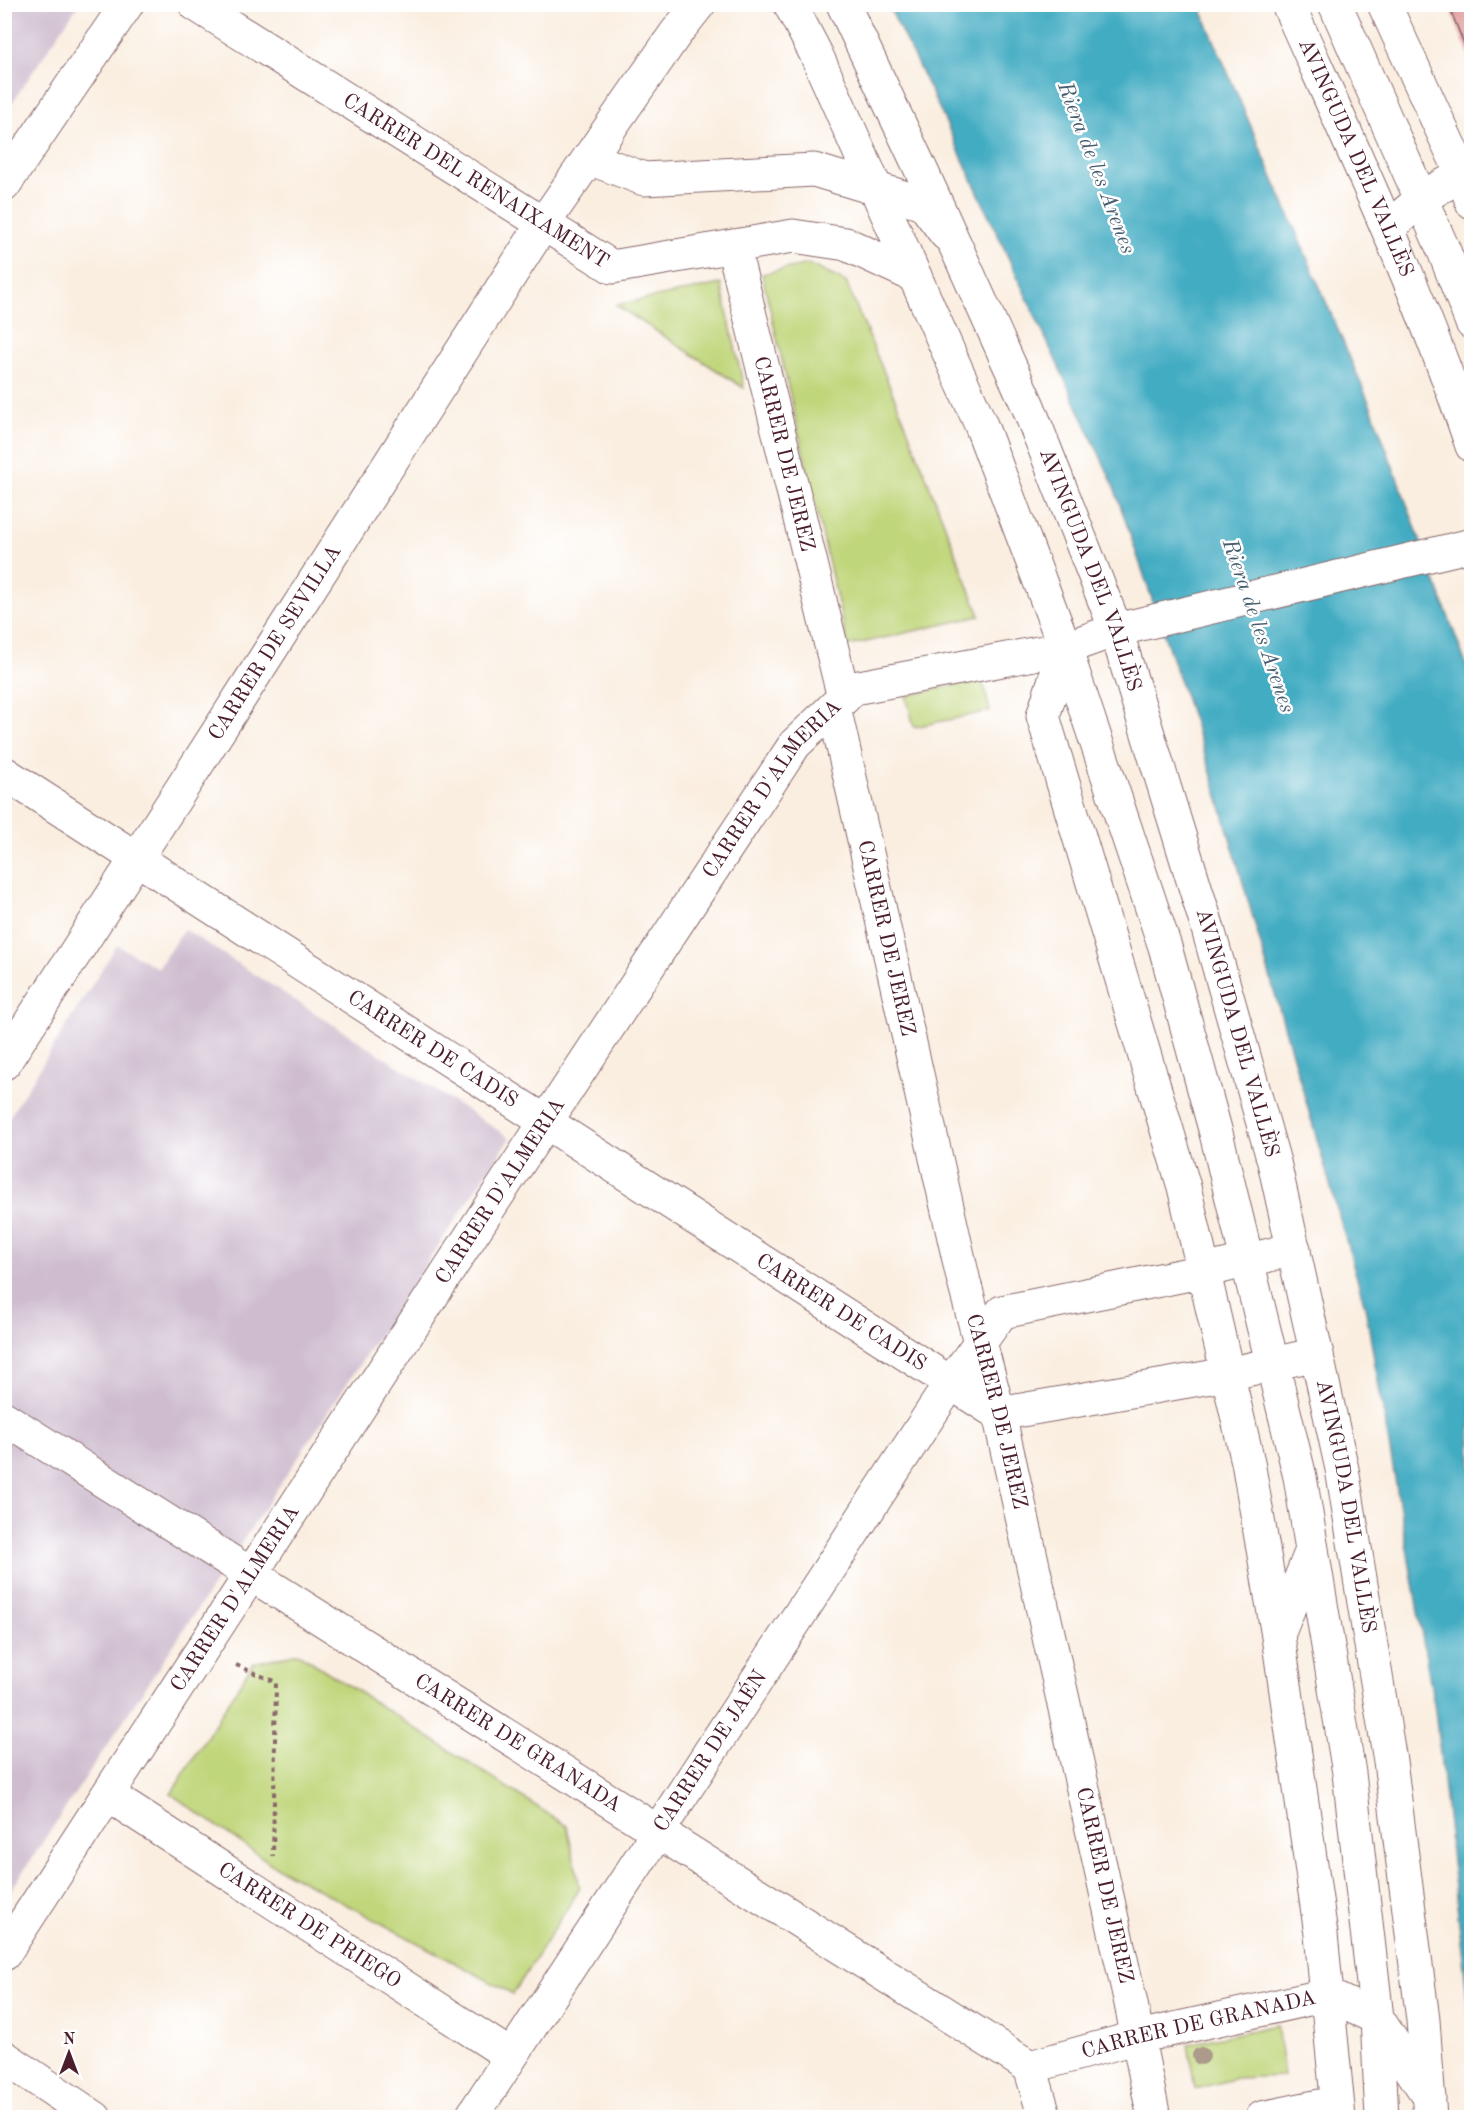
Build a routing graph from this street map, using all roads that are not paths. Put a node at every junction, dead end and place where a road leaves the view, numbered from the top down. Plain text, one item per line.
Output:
1 (127, 4) edge
2 (195, 4) edge
3 (699, 4) edge
4 (790, 4) edge
5 (843, 4) edge
6 (1288, 4) edge
7 (1335, 4) edge
8 (1384, 4) edge
9 (589, 158) junction
10 (1469, 184) edge
11 (4, 185) edge
12 (876, 188) junction
13 (1421, 198) junction
14 (543, 224) junction
15 (1389, 228) junction
16 (733, 246) junction
17 (956, 248) junction
18 (915, 276) junction
19 (1472, 323) edge
20 (1472, 446) edge
21 (1459, 548) edge
22 (1128, 628) junction
23 (1065, 648) junction
24 (839, 702) junction
25 (4, 773) edge
26 (137, 859) junction
27 (4, 1063) edge
28 (545, 1122) junction
29 (1294, 1250) junction
30 (1248, 1259) junction
31 (1204, 1271) junction
32 (979, 1344) junction
33 (1317, 1354) junction
34 (1272, 1364) junction
35 (1228, 1374) junction
36 (950, 1383) junction
37 (999, 1414) junction
38 (4, 1418) edge
39 (1312, 1550) junction
40 (251, 1574) junction
41 (1278, 1636) junction
42 (108, 1795) junction
43 (658, 1831) junction
44 (4, 1954) edge
45 (1327, 1995) junction
46 (1377, 2018) junction
47 (1138, 2037) junction
48 (511, 2056) junction
49 (4, 2057) edge
50 (1030, 2067) junction
51 (1429, 2107) edge
52 (95, 2118) edge
53 (471, 2118) edge
54 (1045, 2118) edge
55 (1154, 2118) edge
56 (1262, 2118) edge
57 (1329, 2118) edge
58 (1339, 2118) edge
59 (1382, 2118) edge

1 - 11 street
2 - 14 street, CARRER DEL RENAIXAMENT
3 - 9 street
4 - 12 street, AVINGUDA DEL VALLÈS
5 - 17 street, AVINGUDA DEL VALLÈS
6 - 15 street, AVINGUDA DEL VALLÈS
7 - 13 street, AVINGUDA DEL VALLÈS
8 - 10 street
9 - 12 street
9 - 14 street
10 - 13 street
12 - 17 street
12 - 18 street, AVINGUDA DEL VALLÈS
13 - 15 street
13 - 19 street, AVINGUDA DEL VALLÈS
14 - 16 street, CARRER DEL RENAIXAMENT
14 - 26 street, CARRER DE SEVILLA
15 - 20 street, AVINGUDA DEL VALLÈS
16 - 18 street, CARRER DEL RENAIXAMENT
16 - 24 street, CARRER DE JEREZ
17 - 22 street, AVINGUDA DEL VALLÈS
18 - 23 street, AVINGUDA DEL VALLÈS
21 - 22 street, CARRER D'ALMERIA
22 - 23 street, CARRER D'ALMERIA
22 - 29 street, AVINGUDA DEL VALLÈS
23 - 24 street, CARRER D'ALMERIA
23 - 30 street, AVINGUDA DEL VALLÈS
23 - 31 street, AVINGUDA DEL VALLÈS
24 - 28 street, CARRER D'ALMERIA
24 - 32 street, CARRER DE JEREZ
25 - 26 street, CARRER DE CADIS
26 - 27 street, CARRER DE SEVILLA
26 - 28 street, CARRER DE CADIS
28 - 36 street, CARRER DE CADIS
28 - 40 street, CARRER D'ALMERIA
29 - 30 street
29 - 33 street, AVINGUDA DEL VALLÈS
30 - 31 street
30 - 34 street, AVINGUDA DEL VALLÈS
31 - 32 street
31 - 35 street, AVINGUDA DEL VALLÈS
32 - 36 street
32 - 37 street, CARRER DE JEREZ
33 - 34 street
33 - 51 street, AVINGUDA DEL VALLÈS
34 - 35 street
34 - 39 street, AVINGUDA DEL VALLÈS
35 - 37 street
35 - 41 street, AVINGUDA DEL VALLÈS
36 - 37 street, CARRER DE CADIS
36 - 43 street, CARRER DE JAÉN
37 - 47 street, CARRER DE JEREZ
38 - 40 street, CARRER DE GRANADA
39 - 41 street, AVINGUDA DEL VALLÈS
39 - 46 street, AVINGUDA DEL VALLÈS
40 - 42 street, CARRER D'ALMERIA
40 - 43 street, CARRER DE GRANADA
41 - 45 street, AVINGUDA DEL VALLÈS
42 - 44 street, CARRER D'ALMERIA
42 - 48 street, CARRER DE PRIEGO
43 - 48 street, CARRER DE JAÉN
43 - 50 street, CARRER DE GRANADA
45 - 46 street, CARRER DE GRANADA
45 - 47 street, CARRER DE GRANADA
45 - 58 street, AVINGUDA DEL VALLÈS
46 - 51 street
46 - 59 street, AVINGUDA DEL VALLÈS
47 - 50 street, CARRER DE GRANADA
47 - 55 street, CARRER DE JEREZ
48 - 53 street, CARRER DE JAÉN
49 - 52 street
50 - 54 street
56 - 57 street

